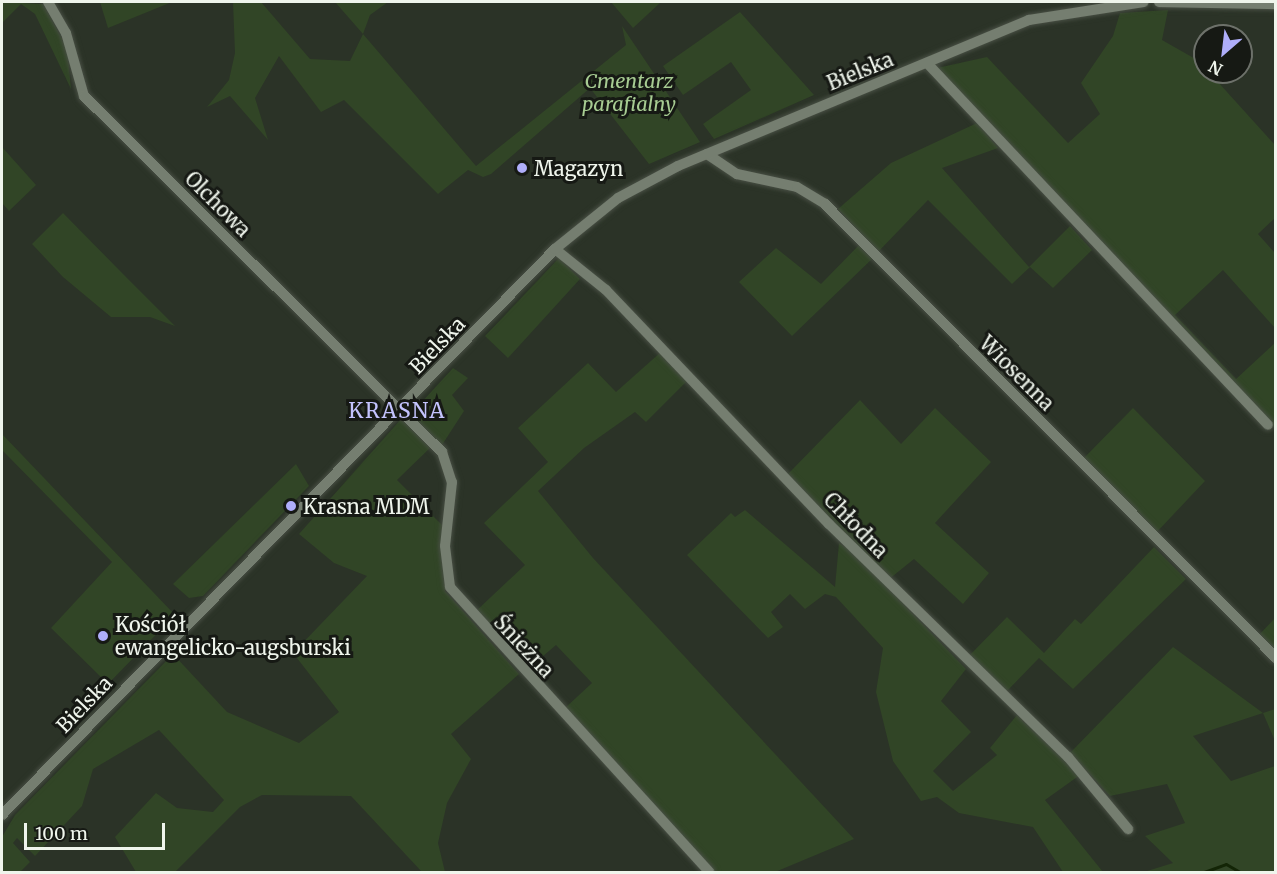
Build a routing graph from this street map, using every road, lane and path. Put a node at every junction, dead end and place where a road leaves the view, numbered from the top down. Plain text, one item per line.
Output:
1 (48, 2) edge
2 (1144, 2) edge
3 (1159, 2) edge
4 (1275, 4) edge
5 (927, 63) junction
6 (707, 154) junction
7 (555, 249) junction
8 (399, 410) junction
9 (1268, 425) dead end
10 (1275, 658) edge
11 (2, 815) edge
12 (1128, 829) dead end
13 (709, 873) edge

1 - 8 street, Olchowa
2 - 5 street, Bielska
3 - 4 street
5 - 6 street, Bielska
5 - 9 street
6 - 7 street, Bielska
6 - 10 street, Wiosenna
7 - 8 street, Bielska
7 - 12 street, Chłodna
8 - 11 street, Bielska
8 - 13 street, Śnieżna

